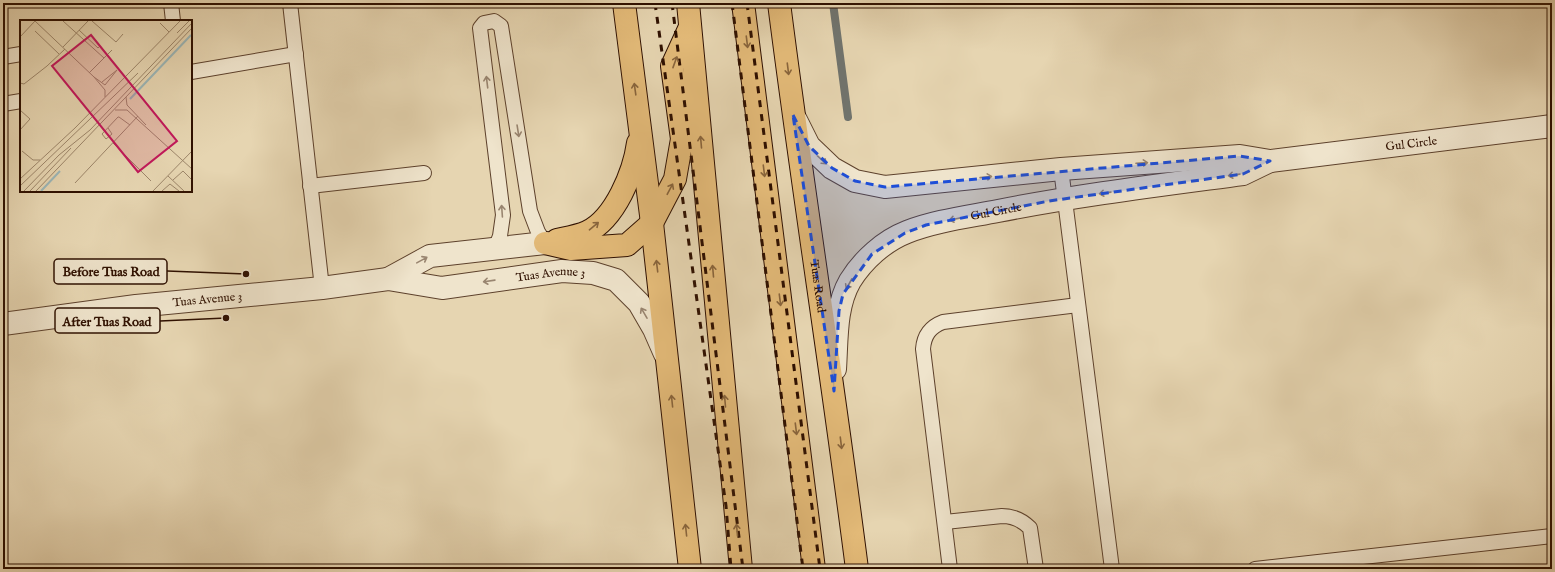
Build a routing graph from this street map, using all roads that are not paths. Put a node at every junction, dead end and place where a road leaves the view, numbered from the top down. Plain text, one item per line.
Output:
1 (171, 3) edge
2 (290, 3) edge
3 (624, 3) edge
4 (688, 3) edge
5 (743, 3) edge
6 (779, 3) edge
7 (173, 20) edge
8 (690, 27) junction
9 (20, 54) edge
10 (296, 54) junction
11 (3, 57) edge
12 (192, 72) edge
13 (20, 101) edge
14 (3, 104) edge
15 (793, 115) junction
16 (1552, 126) edge
17 (641, 128) junction
18 (1270, 161) junction
19 (1061, 169) junction
20 (424, 173) dead end
21 (310, 186) junction
22 (1064, 199) junction
23 (652, 223) junction
24 (545, 243) junction
25 (496, 249) junction
26 (388, 279) junction
27 (322, 288) junction
28 (1078, 305) junction
29 (3, 324) edge
30 (668, 361) junction
31 (834, 390) junction
32 (945, 522) junction
33 (1552, 536) edge
34 (690, 569) edge
35 (741, 569) edge
36 (814, 569) edge
37 (857, 569) edge
38 (950, 569) edge
39 (1036, 569) edge
40 (1112, 569) edge
41 (1255, 569) edge

1 - 7 lane
2 - 10 lane
17 -> 3 main road
4 - 8 main road
5 -> 36 main road
6 -> 15 main road, Tuas Road
23 -> 8 main road
35 -> 8 main road
9 - 11 lane
10 - 12 lane
10 - 21 lane
13 - 14 lane
15 -> 19 street, Gul Circle
15 - 31 main road, Tuas Road
16 - 18 street, Gul Circle
17 - 23 main road
24 -> 17 main road
19 -> 18 street, Gul Circle
18 -> 22 street, Gul Circle
19 - 22 lane
20 - 21 lane
21 - 27 lane
22 - 28 lane
22 -> 31 street, Gul Circle
23 - 24 main road
30 -> 23 main road
24 - 25 street, Tuas Avenue 3
25 -> 24 lane
26 -> 25 street, Tuas Avenue 3
26 - 27 street, Tuas Avenue 3
30 -> 26 street, Tuas Avenue 3
27 - 29 street, Tuas Avenue 3
28 - 32 lane
28 - 40 lane
34 -> 30 main road
31 -> 37 main road, Tuas Road
32 - 38 lane
32 - 39 lane
33 - 41 lane

